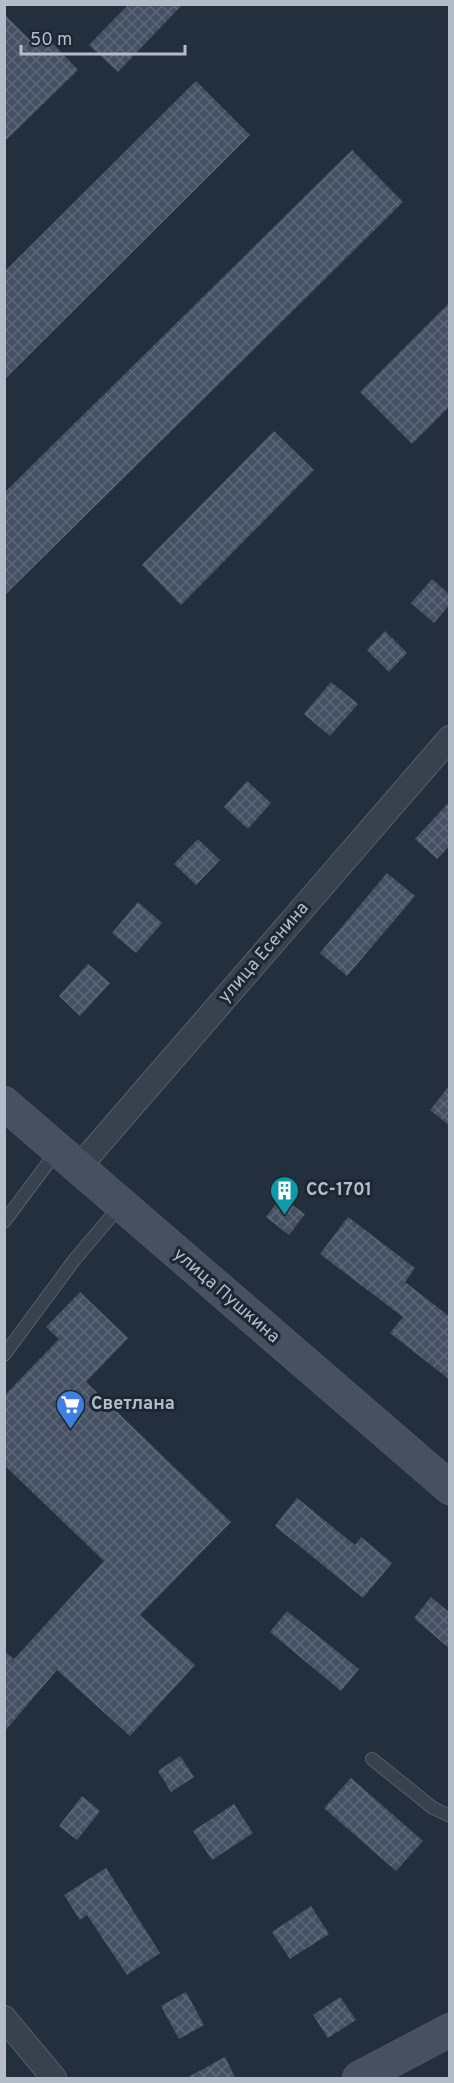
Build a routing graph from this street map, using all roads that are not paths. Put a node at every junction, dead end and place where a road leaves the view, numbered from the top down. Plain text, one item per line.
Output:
1 (450, 738) edge
2 (4, 1103) edge
3 (68, 1159) junction
4 (121, 1205) junction
5 (4, 1222) edge
6 (4, 1355) edge
7 (450, 1488) edge
8 (372, 1759) dead end
9 (450, 1816) edge
10 (4, 2018) edge
11 (450, 2030) edge
12 (54, 2079) edge
13 (359, 2079) edge

1 - 3 street, улица Есенина
2 - 3 main road, улица Пушкина
3 - 4 main road, улица Пушкина
3 - 5 lane
4 - 6 lane
4 - 7 main road, улица Пушкина
8 - 9 lane
10 - 12 street
11 - 13 main road

